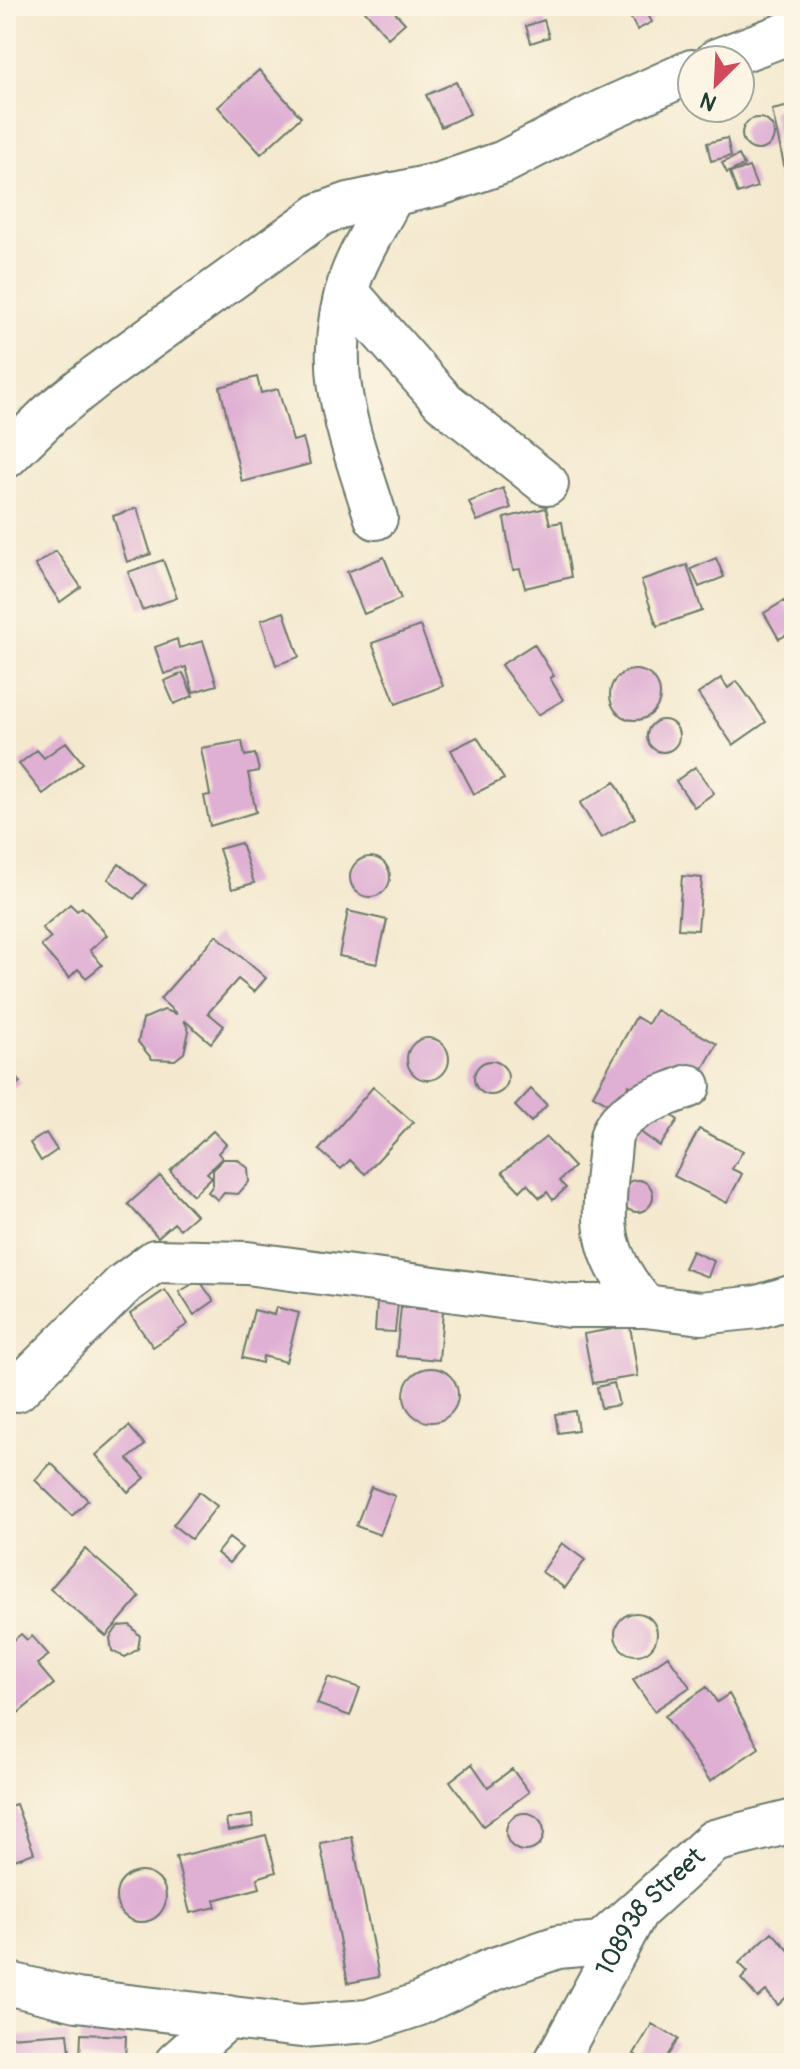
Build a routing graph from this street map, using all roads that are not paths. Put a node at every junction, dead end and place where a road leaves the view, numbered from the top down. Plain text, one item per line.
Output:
1 (794, 31) edge
2 (756, 45) edge
3 (676, 78) edge
4 (393, 194) junction
5 (347, 292) junction
6 (6, 457) edge
7 (547, 484) dead end
8 (376, 518) dead end
9 (689, 1086) dead end
10 (794, 1296) edge
11 (645, 1306) junction
12 (17, 1390) dead end
13 (794, 1821) edge
14 (637, 1911) junction
15 (6, 1983) edge
16 (228, 2017) junction
17 (176, 2063) edge
18 (555, 2063) edge

1 - 2 street
3 - 4 street
4 - 5 street
4 - 6 street
5 - 7 street
5 - 8 street
9 - 11 street
10 - 11 street
11 - 12 street
13 - 14 street, 108938 Street
14 - 16 street
14 - 18 street, 108938 Street
15 - 16 street
16 - 17 street

